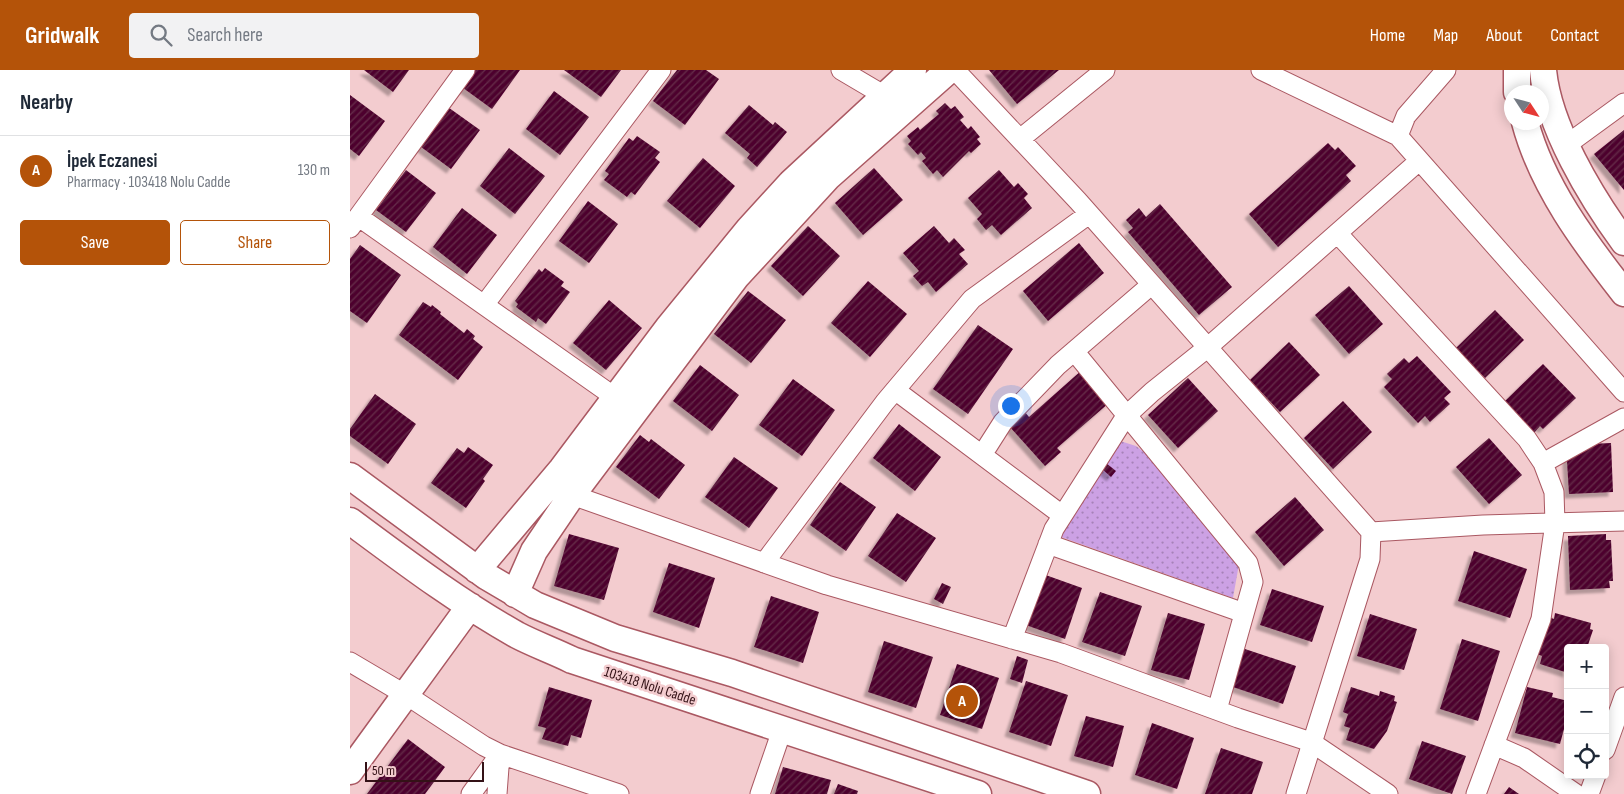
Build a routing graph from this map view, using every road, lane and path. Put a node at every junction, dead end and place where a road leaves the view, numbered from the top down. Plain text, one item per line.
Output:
1 (465, 70) edge
2 (661, 70) edge
3 (841, 70) edge
4 (913, 70) edge
5 (949, 70) edge
6 (955, 70) edge
7 (1105, 70) edge
8 (1261, 70) edge
9 (1446, 70) edge
10 (1517, 70) edge
11 (1543, 70) edge
12 (1517, 85) edge
13 (885, 96) junction
14 (1624, 103) edge
15 (1527, 130) edge
16 (1398, 136) junction
17 (1020, 139) junction
18 (1565, 146) junction
19 (1419, 161) junction
20 (1089, 214) junction
21 (354, 222) edge
22 (1338, 234) junction
23 (1624, 242) edge
24 (1152, 285) junction
25 (1624, 293) edge
26 (484, 305) junction
27 (1207, 348) junction
28 (1074, 351) junction
29 (895, 390) junction
30 (1624, 392) edge
31 (616, 398) junction
32 (1126, 416) junction
33 (1624, 418) edge
34 (982, 455) junction
35 (1543, 463) junction
36 (350, 476) edge
37 (572, 495) junction
38 (1062, 515) junction
39 (350, 520) edge
40 (1624, 521) edge
41 (1555, 523) junction
42 (1372, 532) junction
43 (1048, 544) junction
44 (764, 563) junction
45 (477, 570) junction
46 (515, 594) junction
47 (470, 606) junction
48 (1244, 613) junction
49 (1012, 639) junction
50 (350, 662) edge
51 (405, 694) junction
52 (1623, 704) edge
53 (1217, 710) junction
54 (782, 730) junction
55 (1609, 740) edge
56 (1311, 742) junction
57 (1494, 745) junction
58 (500, 754) junction
59 (350, 771) edge
60 (1595, 779) edge
61 (471, 794) edge
62 (497, 794) edge
63 (619, 794) edge
64 (760, 794) edge
65 (978, 794) edge
66 (1088, 794) edge
67 (1296, 794) edge
68 (1388, 794) edge
69 (1476, 794) edge
70 (1576, 794) edge
71 (1589, 794) edge

1 - 21 street
2 - 26 street
3 - 13 street
4 - 13 main road
5 - 37 main road
6 - 17 street
7 - 17 street
8 - 16 street
9 - 16 street
10 - 12 main road
11 - 18 main road
13 - 31 main road
14 - 18 street
15 - 25 main road
16 - 19 street
17 - 20 street
18 - 23 main road
19 - 22 street
19 - 30 street
20 - 24 street
20 - 29 street
21 - 26 street
22 - 27 street
22 - 35 street
24 - 27 street
24 - 28 street
26 - 31 street
27 - 32 street
27 - 42 street
28 - 32 street
28 - 34 street
29 - 34 street
29 - 44 street
31 - 45 main road
32 - 38 street
32 - 48 street
33 - 35 street
34 - 38 street
35 - 41 street
36 - 45 main road
37 - 44 street
37 - 46 main road
38 - 43 street
39 - 47 main road, 103418 Nolu Cadde
40 - 41 street
41 - 42 street
41 - 57 street
42 - 56 street
43 - 48 street
43 - 49 street
44 - 49 street
45 - 46 main road
46 - 66 main road
47 - 51 main road
47 - 54 main road, 103418 Nolu Cadde
48 - 53 street
49 - 53 street
50 - 51 street
51 - 58 street
51 - 59 main road
52 - 55 street
53 - 56 street
54 - 64 street
54 - 65 main road, 103418 Nolu Cadde
56 - 67 street
56 - 68 street
57 - 69 street
57 - 70 street
58 - 61 street
58 - 62 street
58 - 63 street
60 - 71 street

